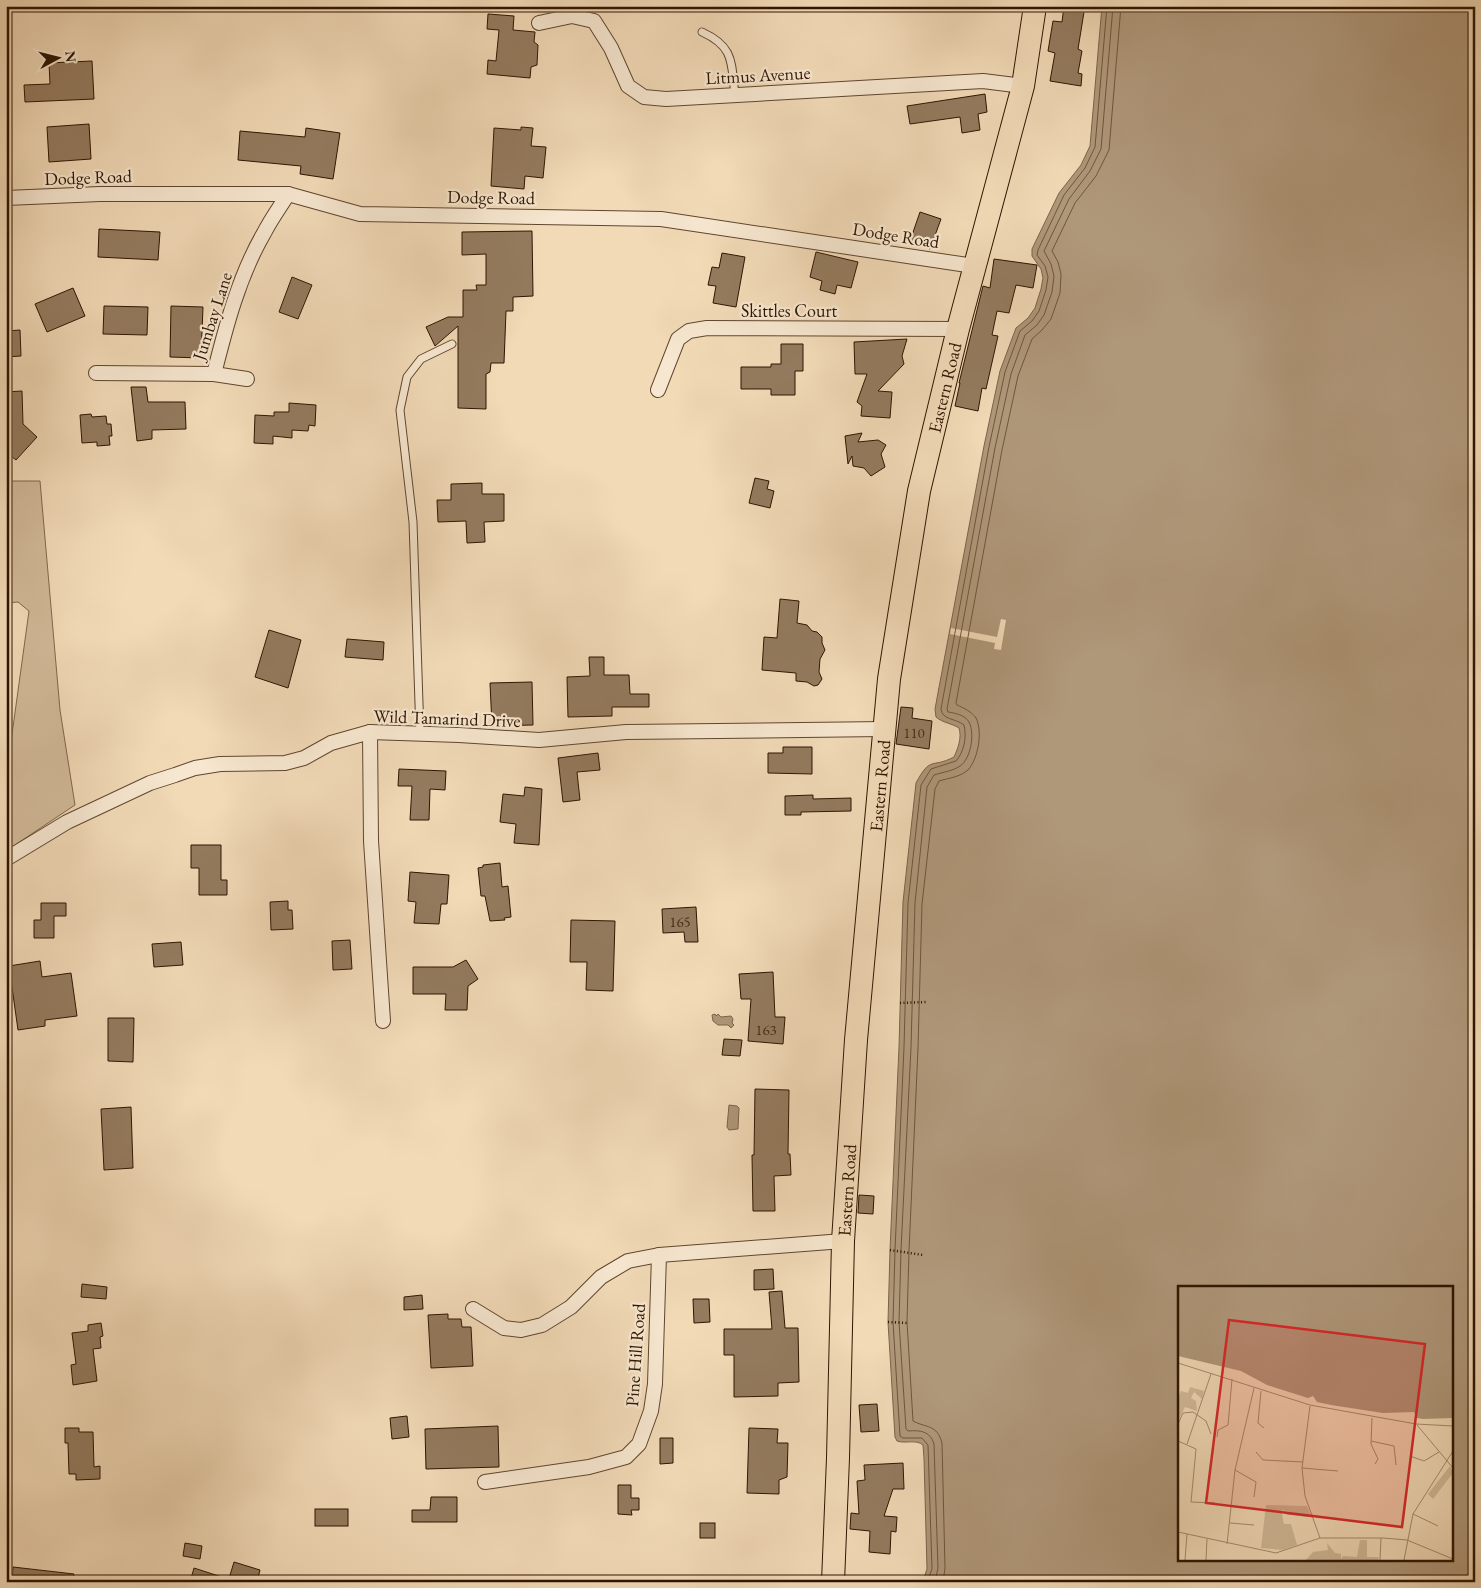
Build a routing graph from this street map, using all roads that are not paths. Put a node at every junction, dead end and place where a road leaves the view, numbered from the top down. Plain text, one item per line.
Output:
1 (1035, 6) edge
2 (539, 23) dead end
3 (702, 32) dead end
4 (1023, 86) junction
5 (734, 95) junction
6 (288, 194) junction
7 (6, 198) edge
8 (974, 266) junction
9 (958, 328) junction
10 (452, 344) dead end
11 (96, 373) dead end
12 (214, 374) junction
13 (247, 379) dead end
14 (658, 390) dead end
15 (884, 729) junction
16 (370, 732) junction
17 (420, 735) junction
18 (6, 859) edge
19 (383, 1021) dead end
20 (843, 1241) junction
21 (659, 1255) junction
22 (473, 1309) dead end
23 (485, 1482) dead end
24 (833, 1582) edge

1 - 4 highway, Eastern Road
2 - 5 street, Litmus Avenue
3 - 5 lane
4 - 5 street, Litmus Avenue
4 - 8 highway, Eastern Road
6 - 7 street, Dodge Road
6 - 8 street, Dodge Road
6 - 12 street, Jumbay Lane
8 - 9 highway, Eastern Road
9 - 14 street, Skittles Court
9 - 15 highway, Eastern Road
10 - 17 lane
11 - 12 street, Jumbay Lane
12 - 13 street
15 - 17 street, Wild Tamarind Drive
15 - 20 highway, Eastern Road
16 - 17 street, Wild Tamarind Drive
16 - 18 street, Wild Tamarind Drive
16 - 19 street
20 - 21 street
20 - 24 highway, Eastern Road
21 - 22 street
21 - 23 street, Pine Hill Road

